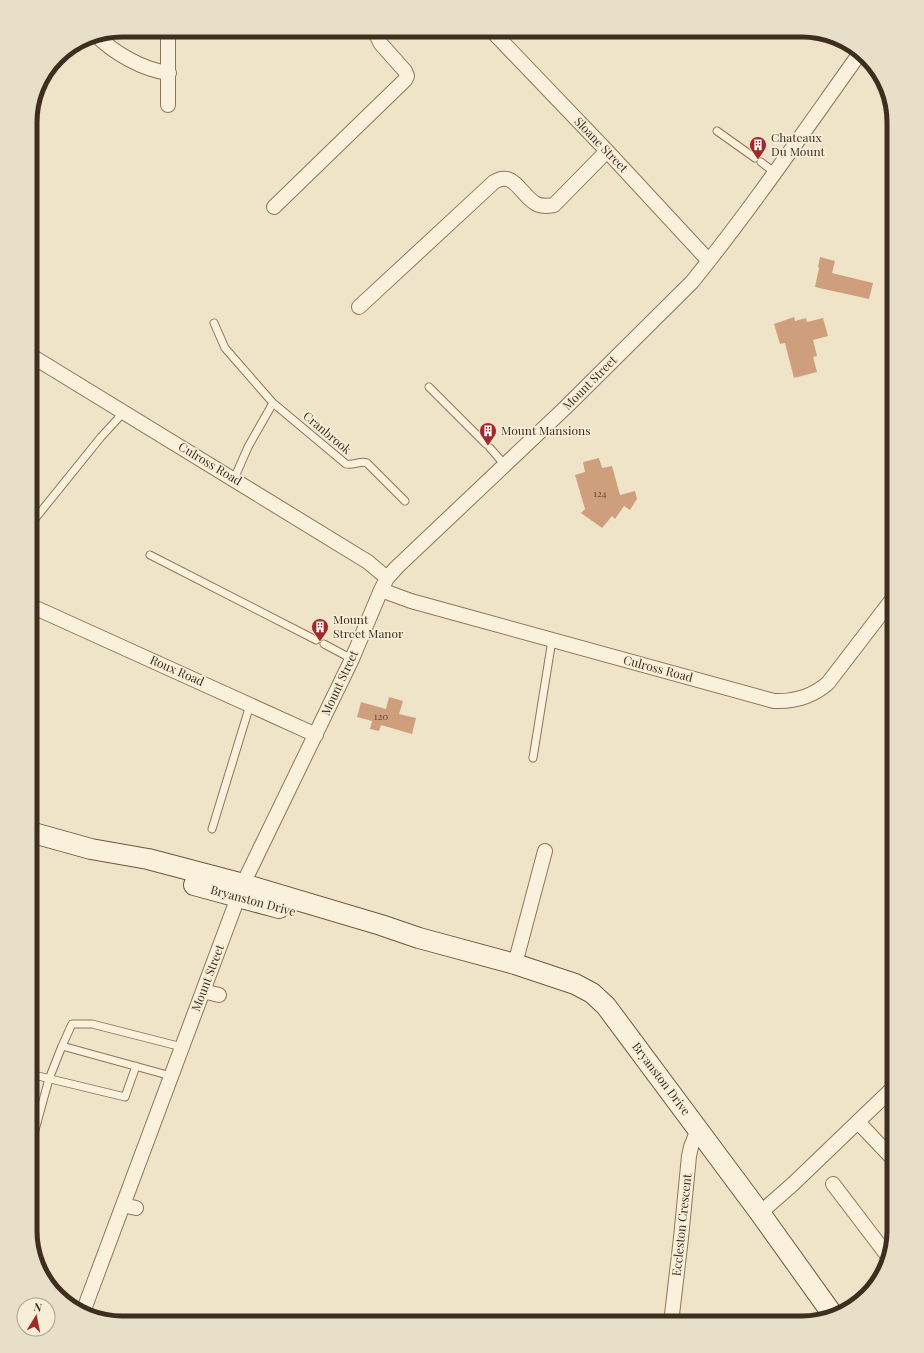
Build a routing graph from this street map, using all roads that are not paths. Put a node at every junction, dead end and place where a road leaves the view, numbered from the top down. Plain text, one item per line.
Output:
1 (168, 37) edge
2 (378, 37) edge
3 (498, 37) edge
4 (101, 40) edge
5 (857, 57) edge
6 (169, 73) junction
7 (168, 105) dead end
8 (717, 131) dead end
9 (607, 151) junction
10 (774, 172) junction
11 (274, 207) dead end
12 (709, 261) junction
13 (359, 307) dead end
14 (214, 322) dead end
15 (37, 359) edge
16 (429, 387) dead end
17 (273, 403) junction
18 (124, 412) junction
19 (505, 465) junction
20 (234, 479) junction
21 (405, 501) dead end
22 (37, 516) edge
23 (150, 555) dead end
24 (384, 584) junction
25 (887, 606) edge
26 (38, 609) dead end
27 (316, 640) dead end
28 (552, 640) junction
29 (324, 644) dead end
30 (352, 659) junction
31 (250, 705) junction
32 (316, 735) junction
33 (533, 758) dead end
34 (212, 828) dead end
35 (37, 834) edge
36 (545, 851) dead end
37 (241, 891) junction
38 (515, 964) junction
39 (203, 991) junction
40 (219, 995) dead end
41 (62, 1046) junction
42 (182, 1047) junction
43 (136, 1066) junction
44 (37, 1076) edge
45 (171, 1076) junction
46 (48, 1079) junction
47 (887, 1094) edge
48 (37, 1121) edge
49 (858, 1122) junction
50 (698, 1128) junction
51 (887, 1153) edge
52 (833, 1184) dead end
53 (760, 1213) junction
54 (884, 1250) edge
55 (85, 1307) edge
56 (831, 1311) edge
57 (671, 1316) edge

1 - 6 street
2 - 11 street
3 - 9 street, Sloane Street
4 - 6 street
5 - 10 street, Mount Street
6 - 7 street
8 - 10 lane
9 - 12 street, Sloane Street
9 - 13 street
10 - 12 street, Mount Street
12 - 19 street, Mount Street
14 - 17 lane, Cranbrook
15 - 18 street, Culross Road
16 - 19 lane
17 - 20 lane
17 - 21 lane, Cranbrook
18 - 20 street, Culross Road
18 - 22 lane
19 - 24 street, Mount Street
20 - 24 street, Culross Road
23 - 27 lane
24 - 28 street, Culross Road
24 - 30 street, Mount Street
25 - 28 street, Culross Road
26 - 31 street, Roux Road
28 - 33 lane
29 - 30 lane
30 - 32 street, Mount Street
31 - 32 street, Roux Road
31 - 34 lane
32 - 37 street, Mount Street
35 - 37 main road, Bryanston Drive
36 - 38 street
37 - 38 main road, Bryanston Drive
37 - 39 street, Mount Street
38 - 50 main road, Bryanston Drive
39 - 40 street
39 - 42 street, Mount Street
41 - 42 lane
41 - 43 lane
41 - 46 lane
42 - 45 street, Mount Street
43 - 45 lane
43 - 46 lane
44 - 46 lane
45 - 55 street, Mount Street
46 - 48 lane
47 - 49 street
49 - 51 street
49 - 53 street
50 - 53 main road, Bryanston Drive
50 - 57 street, Eccleston Crescent
52 - 54 street
53 - 56 main road, Bryanston Drive

